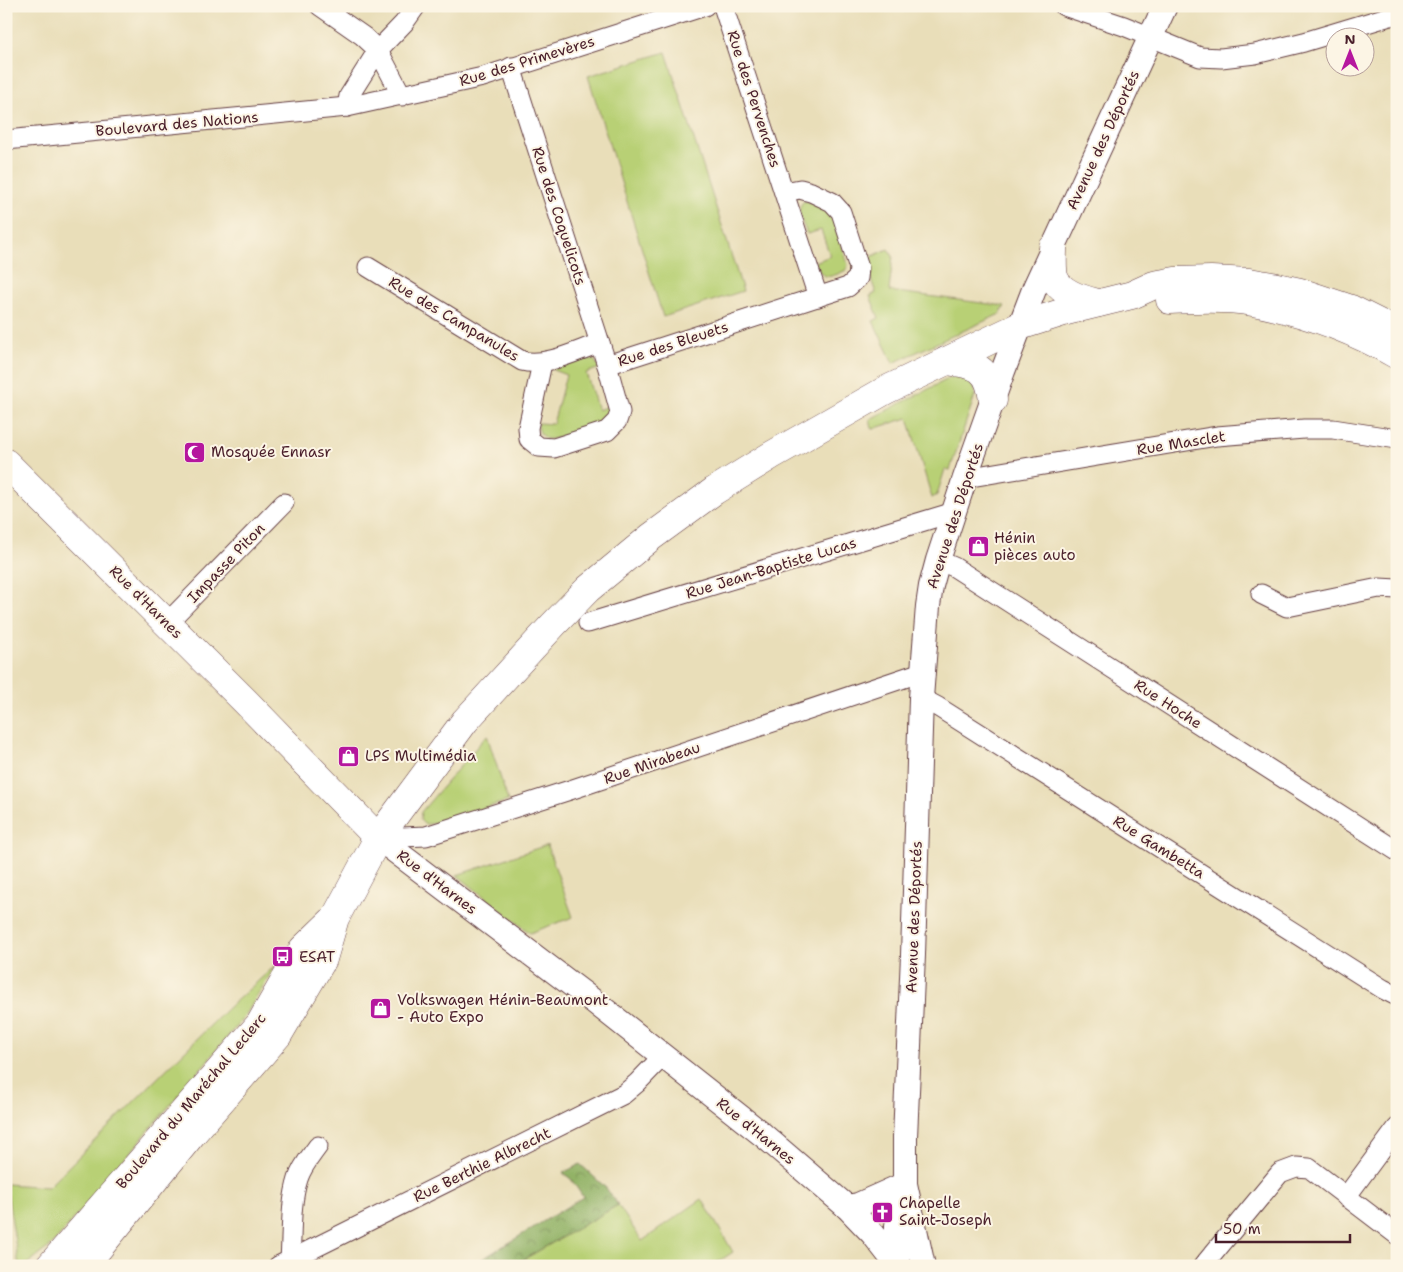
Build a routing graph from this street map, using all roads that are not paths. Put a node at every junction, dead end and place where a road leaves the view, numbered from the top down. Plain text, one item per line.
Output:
1 (320, 6) edge
2 (416, 6) edge
3 (705, 6) edge
4 (724, 6) edge
5 (1064, 6) edge
6 (1165, 6) edge
7 (1397, 14) edge
8 (1152, 36) junction
9 (378, 50) junction
10 (511, 67) junction
11 (402, 96) junction
12 (347, 107) junction
13 (6, 140) edge
14 (784, 192) junction
15 (1052, 248) junction
16 (368, 267) dead end
17 (1132, 296) junction
18 (818, 297) junction
19 (1098, 303) junction
20 (1020, 326) junction
21 (1397, 332) edge
22 (600, 343) junction
23 (1397, 355) edge
24 (946, 361) junction
25 (542, 363) junction
26 (607, 365) junction
27 (993, 400) junction
28 (1397, 439) edge
29 (6, 463) edge
30 (966, 478) junction
31 (284, 503) dead end
32 (954, 512) junction
33 (938, 560) junction
34 (1397, 589) edge
35 (1261, 594) dead end
36 (167, 623) junction
37 (588, 623) dead end
38 (922, 672) junction
39 (921, 698) junction
40 (378, 838) junction
41 (1397, 851) edge
42 (335, 918) junction
43 (1397, 996) edge
44 (663, 1056) junction
45 (1397, 1128) edge
46 (318, 1146) dead end
47 (905, 1184) junction
48 (1346, 1197) junction
49 (846, 1206) junction
50 (1397, 1235) edge
51 (284, 1263) edge
52 (898, 1264) edge
53 (50, 1266) edge
54 (84, 1266) edge
55 (923, 1266) edge
56 (1203, 1266) edge

1 - 9 street
2 - 9 street
3 - 10 street, Rue des Primevères
4 - 14 street, Rue des Pervenches
5 - 8 street
6 - 8 street, Avenue des Déportés
7 - 8 street
8 - 15 street, Avenue des Déportés
9 - 11 street
9 - 12 street
10 - 11 street, Rue des Primevères
10 - 22 street, Rue des Coquelicots
11 - 12 street, Rue des Primevères
12 - 13 street, Boulevard des Nations
14 - 18 street, Rue des Pervenches
14 - 18 street
15 - 19 main road
15 - 20 street, Avenue des Déportés
16 - 25 street, Rue des Campanules
17 - 19 main road
17 - 21 main road
17 - 23 main road
18 - 26 street, Rue des Bleuets
19 - 20 main road
20 - 24 main road
20 - 27 street, Avenue des Déportés
22 - 25 street, Rue des Bleuets
22 - 26 street, Rue des Coquelicots
24 - 27 main road
24 - 40 main road
25 - 26 street, Rue des Bleuets
27 - 30 street, Avenue des Déportés
28 - 30 street, Rue Masclet
29 - 36 main road, Rue d'Harnes
30 - 32 street, Avenue des Déportés
31 - 36 street, Impasse Piton
32 - 33 street, Avenue des Déportés
32 - 37 street, Rue Jean-Baptiste Lucas
33 - 38 street, Avenue des Déportés
33 - 41 street, Rue Hoche
34 - 35 street
36 - 40 main road, Rue d'Harnes
38 - 39 street, Avenue des Déportés
38 - 40 street, Rue Mirabeau
39 - 43 street, Rue Gambetta
39 - 47 street, Avenue des Déportés
40 - 42 main road
40 - 44 street, Rue d'Harnes
42 - 53 main road, Boulevard du Maréchal Leclerc
42 - 54 main road, Boulevard du Maréchal Leclerc
44 - 49 street, Rue d'Harnes
44 - 51 street, Rue Berthie Albrecht
45 - 48 street
46 - 51 street, Rue Berthie Albrecht
47 - 49 street
47 - 52 street, Avenue des Déportés
47 - 55 street, Avenue des Déportés
48 - 50 street
48 - 56 street
49 - 52 street, Rue d'Harnes

